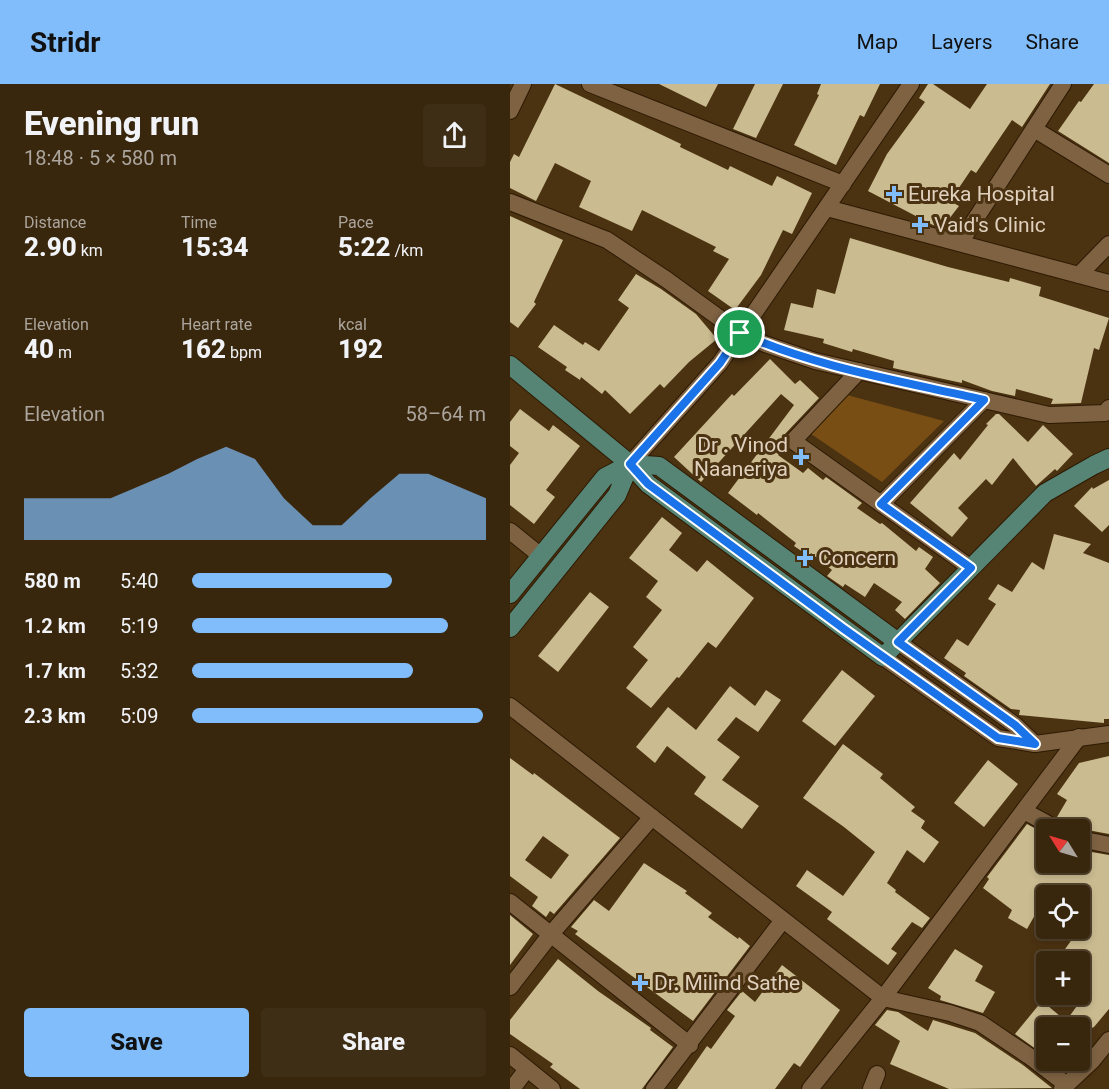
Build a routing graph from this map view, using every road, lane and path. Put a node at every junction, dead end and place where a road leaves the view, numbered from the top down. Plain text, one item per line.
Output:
1 (523, 84) edge
2 (590, 84) edge
3 (911, 84) edge
4 (1063, 84) edge
5 (510, 111) edge
6 (1034, 129) junction
7 (1109, 175) edge
8 (843, 184) junction
9 (510, 202) edge
10 (827, 208) junction
11 (960, 243) junction
12 (1109, 244) edge
13 (1079, 275) junction
14 (1109, 283) edge
15 (740, 333) junction
16 (510, 365) edge
17 (859, 371) junction
18 (984, 400) junction
19 (1109, 408) edge
20 (1109, 458) edge
21 (630, 464) junction
22 (881, 504) junction
23 (510, 531) edge
24 (541, 556) junction
25 (971, 568) junction
26 (510, 594) edge
27 (510, 628) edge
28 (898, 642) junction
29 (884, 657) junction
30 (510, 706) edge
31 (1109, 734) edge
32 (1079, 737) junction
33 (1035, 744) junction
34 (1024, 811) junction
35 (652, 817) junction
36 (1039, 819) edge
37 (1090, 841) edge
38 (1109, 845) edge
39 (510, 902) edge
40 (783, 920) junction
41 (551, 934) junction
42 (510, 987) edge
43 (883, 998) junction
44 (1109, 1040) edge
45 (690, 1045) junction
46 (510, 1055) edge
47 (1101, 1061) edge
48 (527, 1069) junction
49 (1064, 1087) edge
50 (512, 1089) edge
51 (552, 1089) edge
52 (654, 1089) edge
53 (810, 1089) edge

1 - 5 street
2 - 8 street
3 - 8 street
4 - 6 street
6 - 7 street
6 - 11 street
8 - 10 street
9 - 15 street
10 - 11 street
10 - 15 street
11 - 13 street
12 - 13 street
13 - 14 street
15 - 17 street
15 - 21 street
16 - 21 main road
17 - 18 street
17 - 22 street
18 - 19 street
18 - 22 street
20 - 25 main road
21 - 24 main road
21 - 27 main road
21 - 28 main road
21 - 29 main road
22 - 25 street
23 - 24 street
24 - 26 main road
25 - 28 main road
28 - 29 main road
28 - 33 street
29 - 33 street
30 - 35 street
31 - 32 street
32 - 33 street
32 - 34 street
34 - 36 street
34 - 43 street
35 - 40 street
35 - 41 street
37 - 38 street
39 - 41 street
40 - 43 street
40 - 45 street
41 - 42 street
41 - 45 street
43 - 49 street
43 - 53 street
44 - 47 street
45 - 52 street
46 - 48 street
47 - 49 street
48 - 50 street
48 - 51 street

